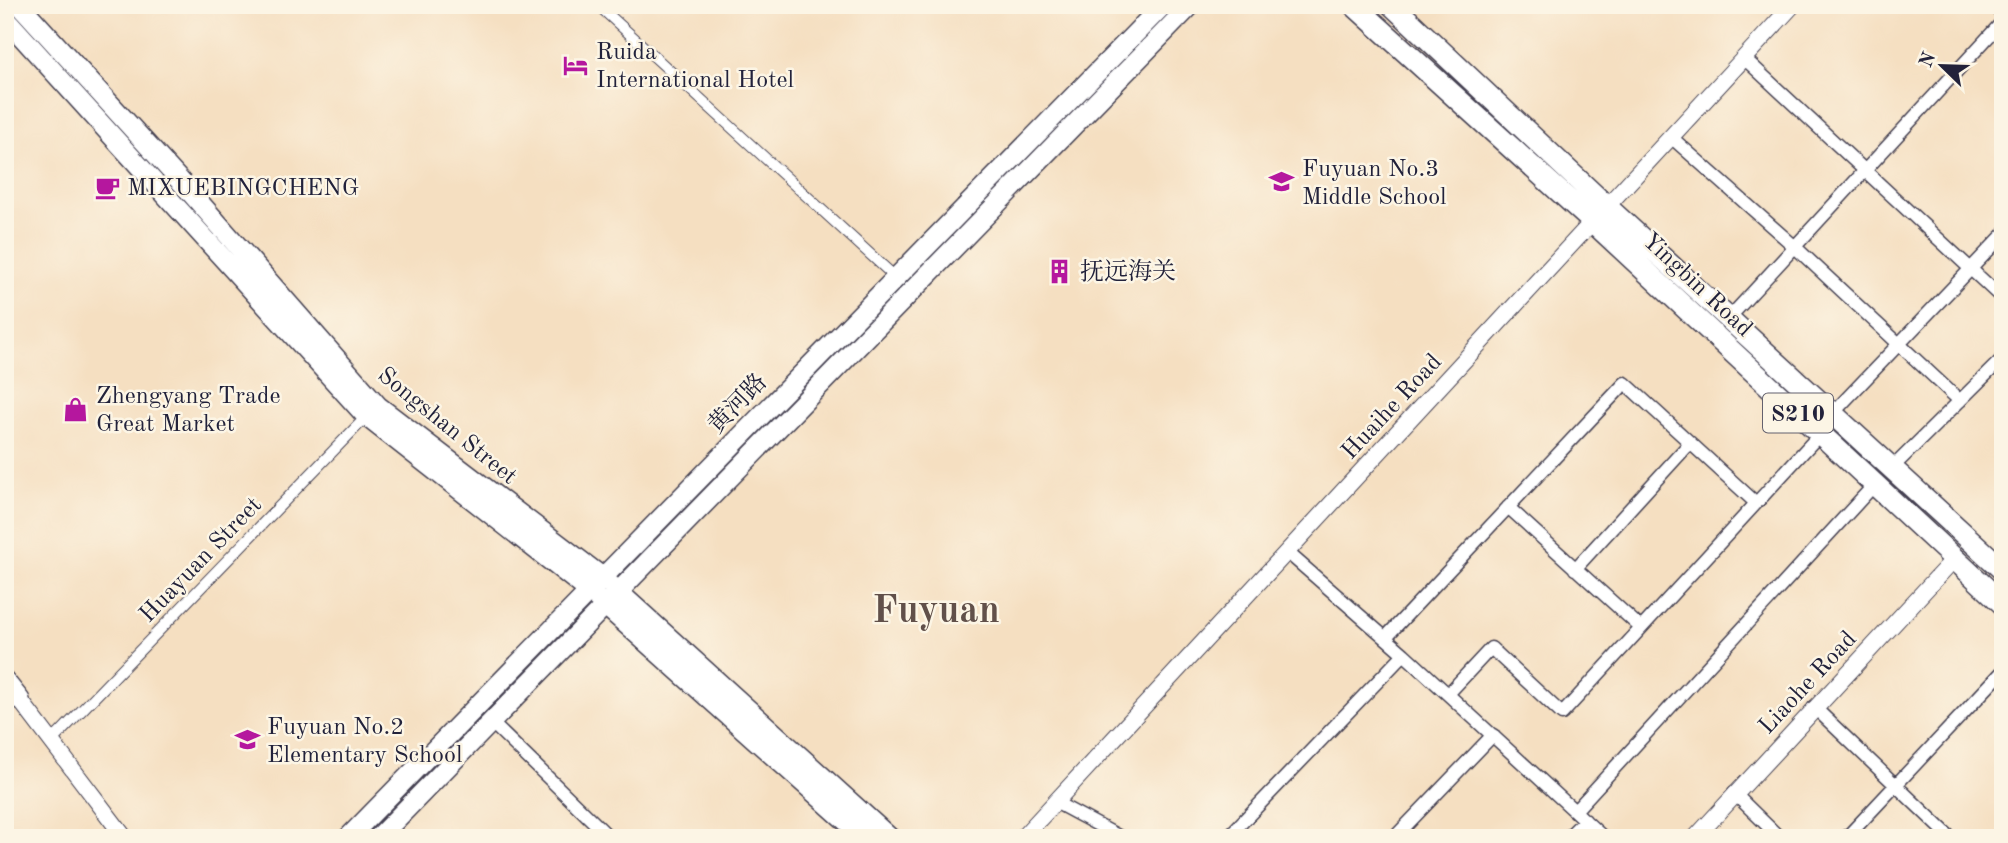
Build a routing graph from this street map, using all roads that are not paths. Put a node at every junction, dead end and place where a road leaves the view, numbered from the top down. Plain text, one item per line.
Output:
1 (20, 5) edge
2 (598, 5) edge
3 (1163, 5) edge
4 (1191, 5) edge
5 (1354, 5) edge
6 (1392, 5) edge
7 (1793, 5) edge
8 (1993, 5) edge
9 (2003, 15) edge
10 (5, 18) edge
11 (2003, 21) edge
12 (1744, 58) junction
13 (1671, 137) junction
14 (1865, 170) junction
15 (1600, 215) junction
16 (2003, 235) edge
17 (1794, 246) junction
18 (1970, 269) junction
19 (895, 276) junction
20 (2003, 299) edge
21 (1728, 318) junction
22 (1898, 345) junction
23 (2003, 358) edge
24 (1960, 401) junction
25 (372, 411) junction
26 (1832, 414) junction
27 (1820, 434) junction
28 (1690, 443) junction
29 (1892, 468) junction
30 (1874, 485) junction
31 (1756, 503) junction
32 (1508, 507) junction
33 (1287, 552) junction
34 (1954, 559) junction
35 (1575, 569) junction
36 (2003, 570) edge
37 (595, 584) junction
38 (612, 599) junction
39 (2003, 604) edge
40 (1641, 628) junction
41 (1386, 637) junction
42 (1405, 654) junction
43 (2003, 671) edge
44 (5, 681) edge
45 (1448, 694) junction
46 (13, 695) edge
47 (1814, 707) junction
48 (491, 722) junction
49 (1493, 735) junction
50 (52, 741) junction
51 (1895, 784) junction
52 (1734, 793) junction
53 (1055, 802) junction
54 (1580, 815) junction
55 (1950, 837) edge
56 (125, 838) edge
57 (348, 838) edge
58 (378, 838) edge
59 (610, 838) edge
60 (865, 838) edge
61 (890, 838) edge
62 (1022, 838) edge
63 (1122, 838) edge
64 (1227, 838) edge
65 (1394, 838) edge
66 (1567, 838) edge
67 (1604, 838) edge
68 (1695, 838) edge
69 (1780, 838) edge
70 (1846, 838) edge

1 - 25 main road, Songshan Street
2 - 19 street
3 - 19 main road, 黄河路
4 - 38 main road, 黄河路
5 - 15 main road, Yingbin Road / S210
6 - 15 main road, Yingbin Road / S210
7 - 12 street, Huaihe Road
8 - 9 street
10 - 25 main road, Songshan Street
11 - 14 street
12 - 13 street, Huaihe Road
12 - 14 street
13 - 15 street, Huaihe Road
13 - 17 street
14 - 17 street
14 - 18 street
15 - 21 main road, Yingbin Road / S210
15 - 27 main road, Yingbin Road / S210
15 - 33 street, Huaihe Road
16 - 18 street
17 - 21 street
17 - 22 street
18 - 20 street
18 - 22 street
19 - 37 main road, 黄河路
21 - 26 main road, Yingbin Road / S210
22 - 24 street
22 - 26 street
23 - 24 street
24 - 29 street
25 - 37 main road, Songshan Street
25 - 50 street, Huayuan Street
26 - 29 main road, Yingbin Road / S210
27 - 30 main road, Yingbin Road / S210
27 - 31 street
28 - 31 street
28 - 32 street
28 - 35 street
29 - 36 main road, Yingbin Road / S210
30 - 34 main road, Yingbin Road / S210
30 - 54 street
31 - 40 street
32 - 35 street
32 - 41 street
33 - 41 street
33 - 53 street, Huaihe Road
34 - 39 main road, Yingbin Road / S210
34 - 47 street, Liaohe Road
35 - 40 street
37 - 38 main road, Songshan Street
37 - 57 main road, 黄河路
38 - 48 main road, 黄河路
38 - 60 main road, Songshan Street
38 - 61 main road, Songshan Street
40 - 45 street
41 - 42 street
42 - 45 street
42 - 64 street
43 - 51 street
44 - 46 main road
45 - 49 street
46 - 50 street
47 - 51 street
47 - 52 street, Liaohe Road
48 - 58 main road, 黄河路
48 - 59 street
49 - 54 street
49 - 65 street
50 - 56 street
51 - 55 street
51 - 70 street
52 - 68 street, Liaohe Road
52 - 69 street
53 - 62 street, Huaihe Road
53 - 63 street
54 - 66 street
54 - 67 street

